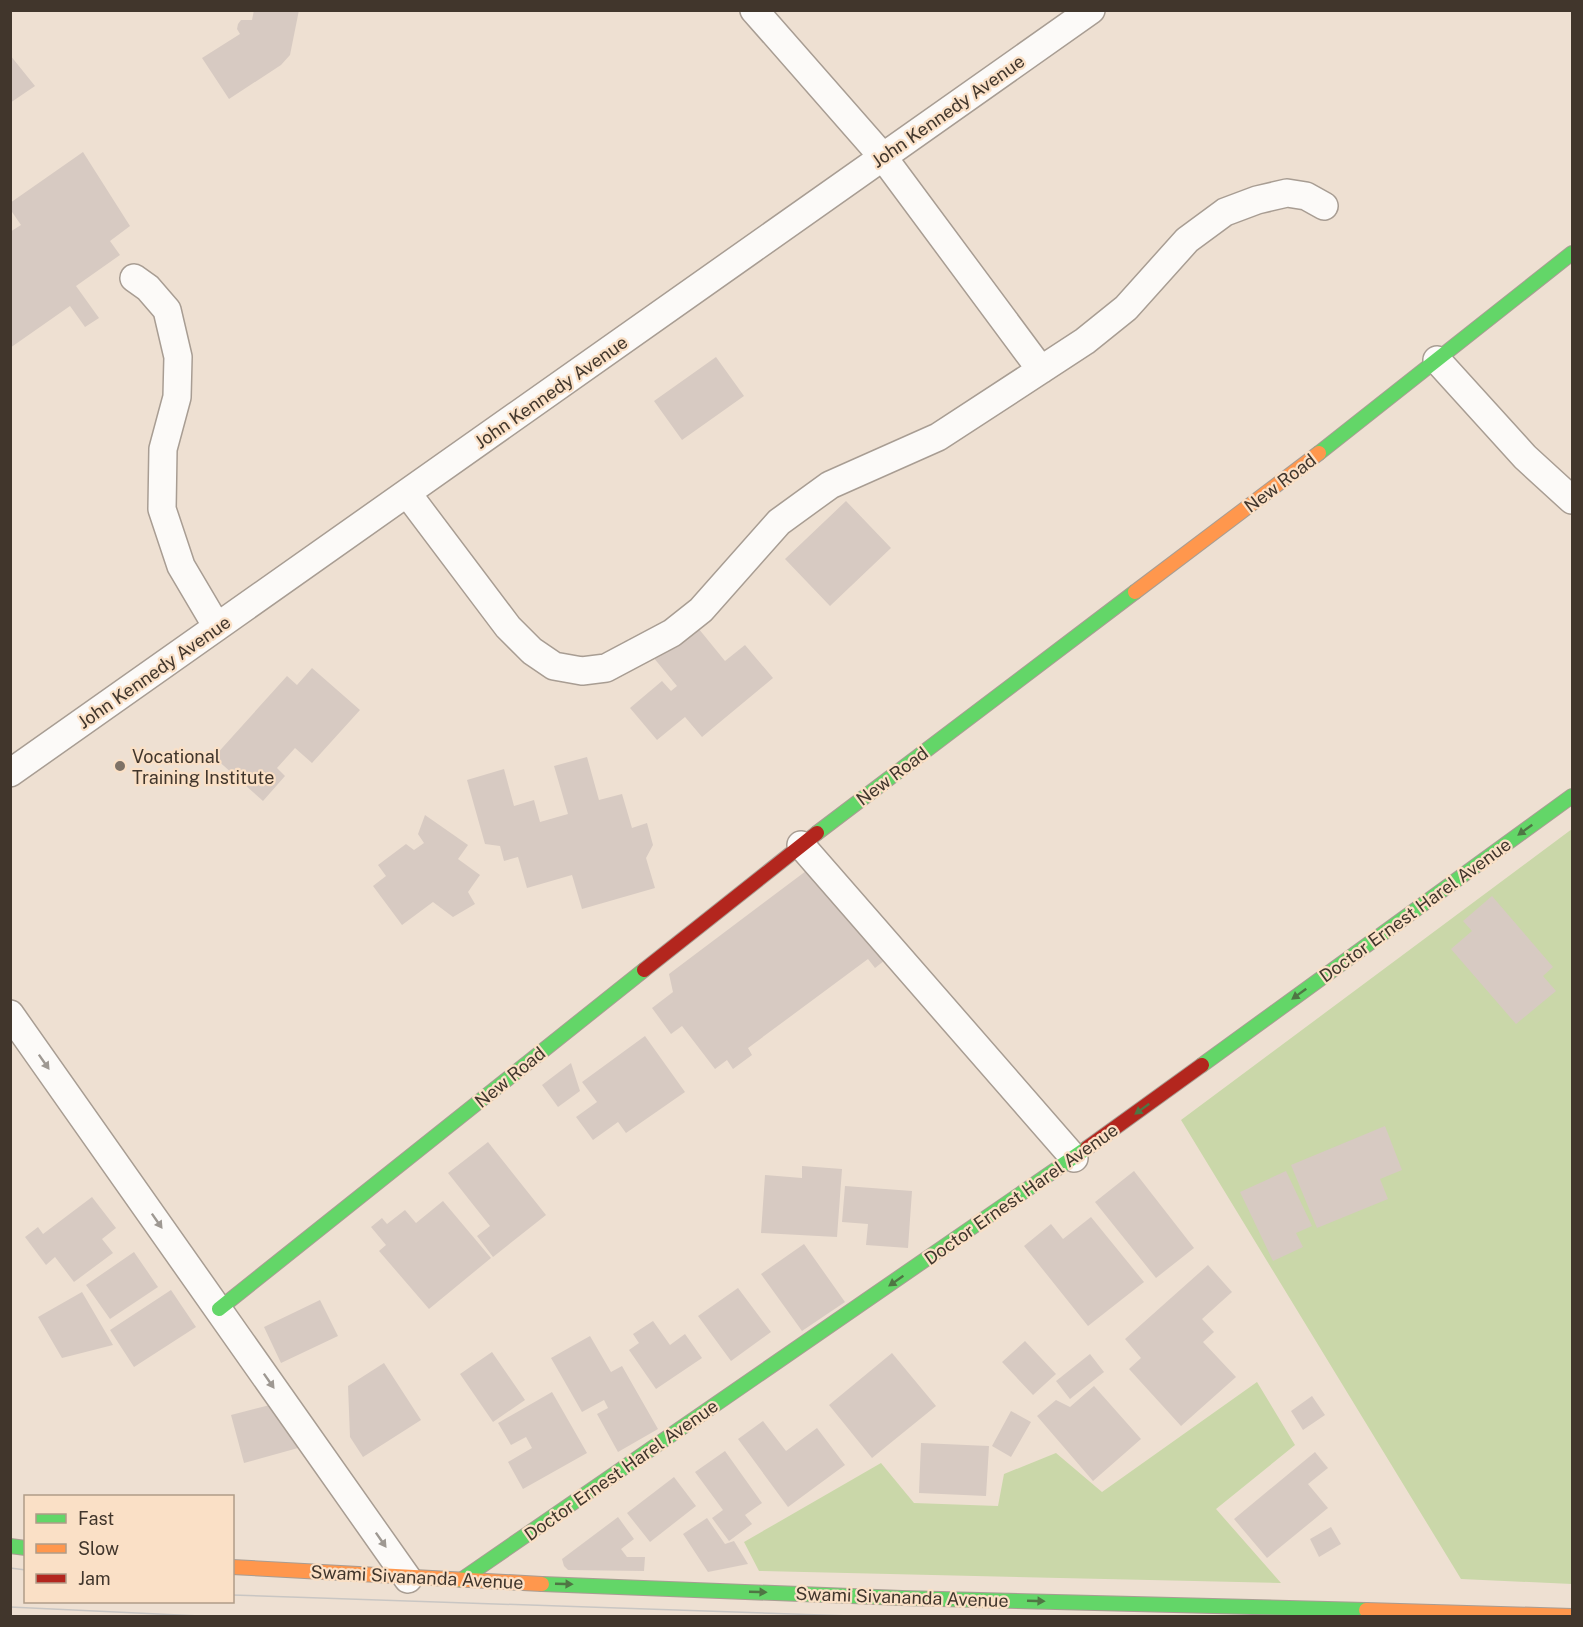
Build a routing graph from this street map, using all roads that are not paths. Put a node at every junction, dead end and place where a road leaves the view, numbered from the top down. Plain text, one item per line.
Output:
1 (754, 10) edge
2 (1091, 10) edge
3 (883, 157) junction
4 (1324, 206) dead end
5 (1572, 253) edge
6 (134, 278) dead end
7 (1437, 360) junction
8 (1041, 370) junction
9 (407, 493) junction
10 (1572, 500) edge
11 (217, 627) junction
12 (10, 773) edge
13 (1572, 796) edge
14 (801, 845) junction
15 (10, 1014) edge
16 (1074, 1158) junction
17 (219, 1309) junction
18 (234, 1568) edge
19 (408, 1579) junction
20 (461, 1580) junction
21 (1572, 1616) edge

1 - 3 street
2 - 3 street, John Kennedy Avenue
3 - 8 street
3 - 9 street, John Kennedy Avenue
4 - 8 street
5 - 7 street, New Road
6 - 11 street
7 - 10 street
7 - 14 street, New Road
8 - 9 street
9 - 11 street, John Kennedy Avenue
11 - 12 street, John Kennedy Avenue
13 -> 16 street, Doctor Ernest Harel Avenue
14 - 16 street
14 - 17 street, New Road
15 -> 17 street
16 -> 20 street, Doctor Ernest Harel Avenue
17 -> 19 street
18 - 19 street, Swami Sivananda Avenue
19 - 20 street, Swami Sivananda Avenue
20 -> 21 street, Swami Sivananda Avenue

